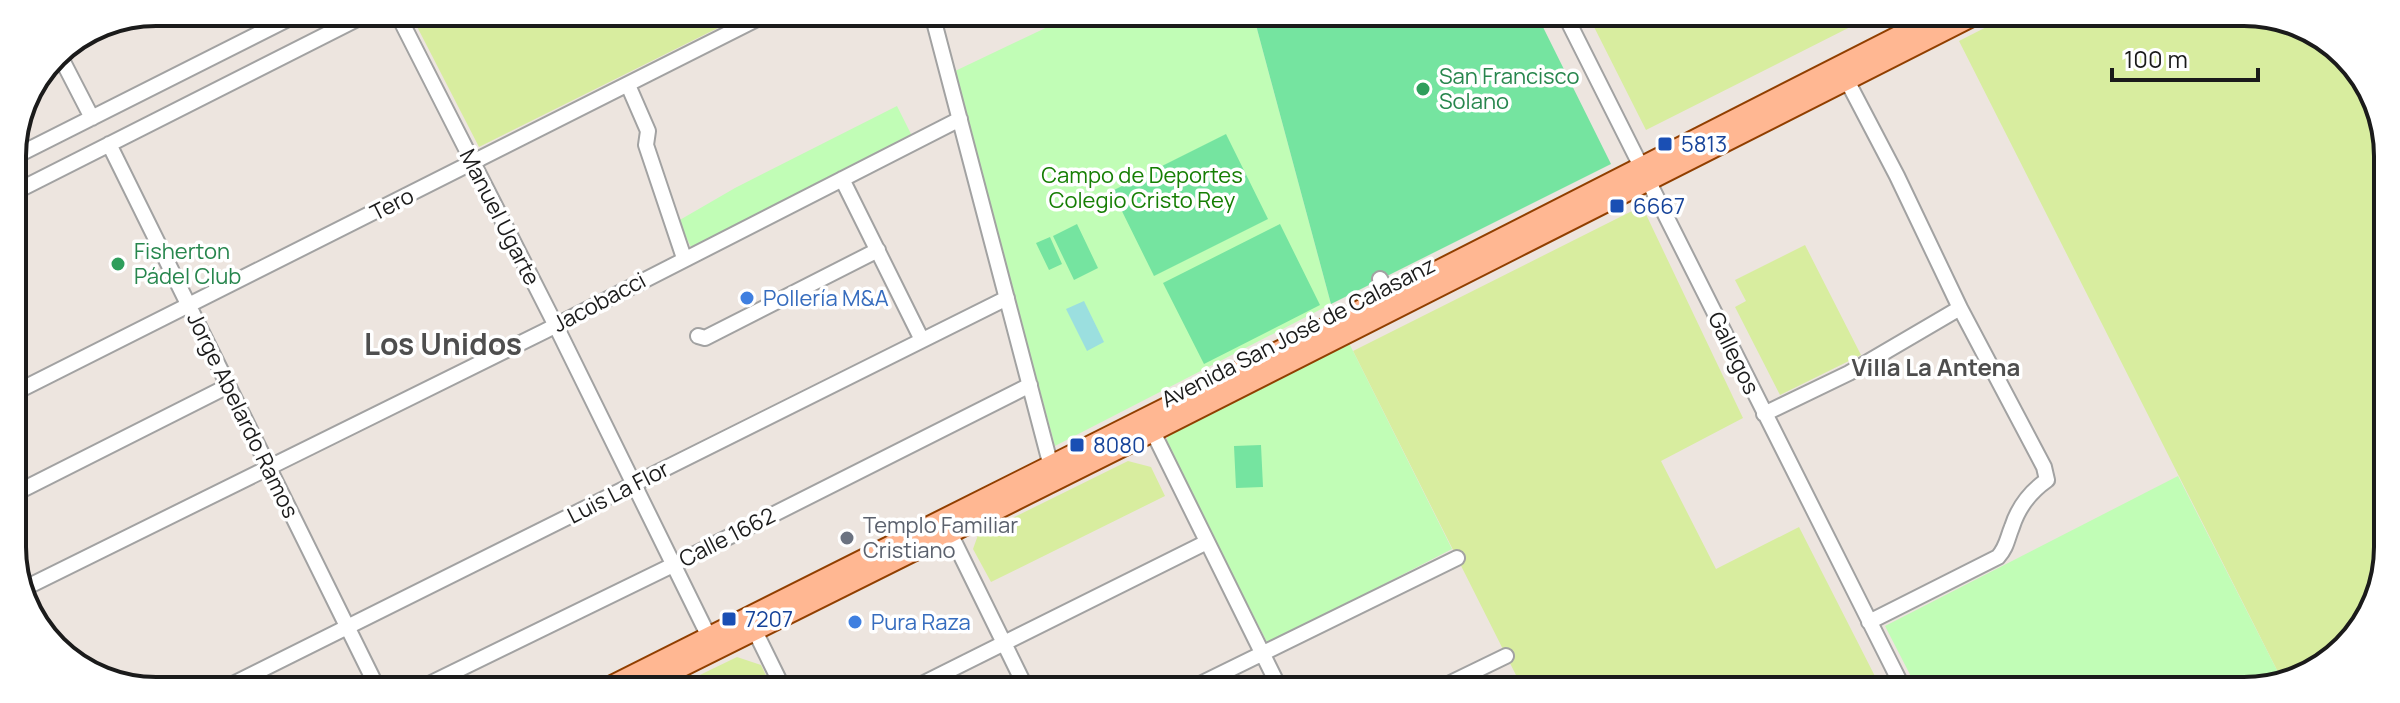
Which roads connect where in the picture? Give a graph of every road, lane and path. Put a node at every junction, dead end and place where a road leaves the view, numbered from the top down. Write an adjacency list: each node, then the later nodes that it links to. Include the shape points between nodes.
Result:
1 (274, 26): 12 (street)
2 (343, 26): 14 (street)
3 (404, 26): 16 (street, Manuel Ugarte)
4 (744, 26): 11 (street, Tero)
5 (935, 26): 13 (street)
6 (1570, 26): 17 (street, Gallegos)
7 (1921, 26): 10 (main road, Avenida San José de Calasanz)
8 (1951, 26): 10 (main road, Avenida San José de Calasanz)
9 (64, 64): 12 (street)
10 (1843, 73): 17 (main road, Avenida San José de Calasanz); 24 (street)
11 (628, 85): 16 (street, Tero); 21 (street, via 648,131 646,145)
12 (92, 118): 15 (street)
13 (960, 119): 18 (street, Jacobacci); 22 (street)
14 (109, 144): 19 (street); 23 (street, Jorge Abelardo Ramos)
15 (26, 151)
16 (473, 164): 23 (street, Tero); 25 (street, Manuel Ugarte)
17 (1644, 173): 31 (street, Gallegos); 32 (main road, Avenida San José de Calasanz); 32 (main road, Avenida San José de Calasanz, via 1385,287)
18 (842, 179): 20 (street); 21 (street, Jacobacci)
19 (26, 186)
20 (878, 250): 26 (street, via 705,338); 27 (street)
21 (684, 258): 25 (street, Jacobacci)
22 (1007, 298): 27 (street, Luis La Flor); 28 (street)
23 (189, 306): 29 (street, Jorge Abelardo Ramos); 30 (street, Tero)
24 (1960, 308): 31 (street, via 1849,373); 42 (street, via 2047,480 2015,517 1998,557)
25 (555, 324): 33 (street, Jacobacci); 35 (street, Manuel Ugarte)
26 (698, 336)
27 (922, 340): 35 (street, Luis La Flor)
28 (1030, 385): 34 (street); 40 (street, Calle 1662)
29 (228, 386): 33 (street, Jorge Abelardo Ramos); 36 (street)
30 (26, 387)
31 (1764, 414): 42 (street, Gallegos)
32 (1149, 425): 34 (main road, Avenida San José de Calasanz); 38 (street)
33 (268, 468): 41 (street, Jacobacci); 44 (street, Jorge Abelardo Ramos)
34 (1053, 473): 37 (main road, Avenida San José de Calasanz)
35 (633, 485): 40 (street, Manuel Ugarte); 44 (street, Luis La Flor)
36 (26, 488)
37 (947, 526): 43 (main road, Avenida San José de Calasanz); 45 (street)
38 (1207, 542): 45 (street); 47 (street)
39 (1457, 558): 47 (street)
40 (673, 565): 46 (street, Manuel Ugarte); 51 (street, Calle 1662)
41 (32, 584)
42 (1869, 622): 60 (street, Gallegos)
43 (751, 624): 46 (main road, Avenida San José de Calasanz); 54 (street)
44 (347, 627): 49 (street, Luis La Flor); 50 (street, Jorge Abelardo Ramos)
45 (1004, 643): 55 (street); 56 (street)
46 (712, 644): 52 (main road, Avenida San José de Calasanz); 53 (main road, Avenida San José de Calasanz)
47 (1263, 654): 57 (street); 58 (street)
48 (1506, 656): 59 (street)
49 (247, 677)
50 (372, 677)
51 (443, 677)
52 (632, 677)
53 (658, 677)
54 (778, 677)
55 (936, 677)
56 (1021, 677)
57 (1215, 677)
58 (1274, 677)
59 (1463, 677)
60 (1897, 677)

